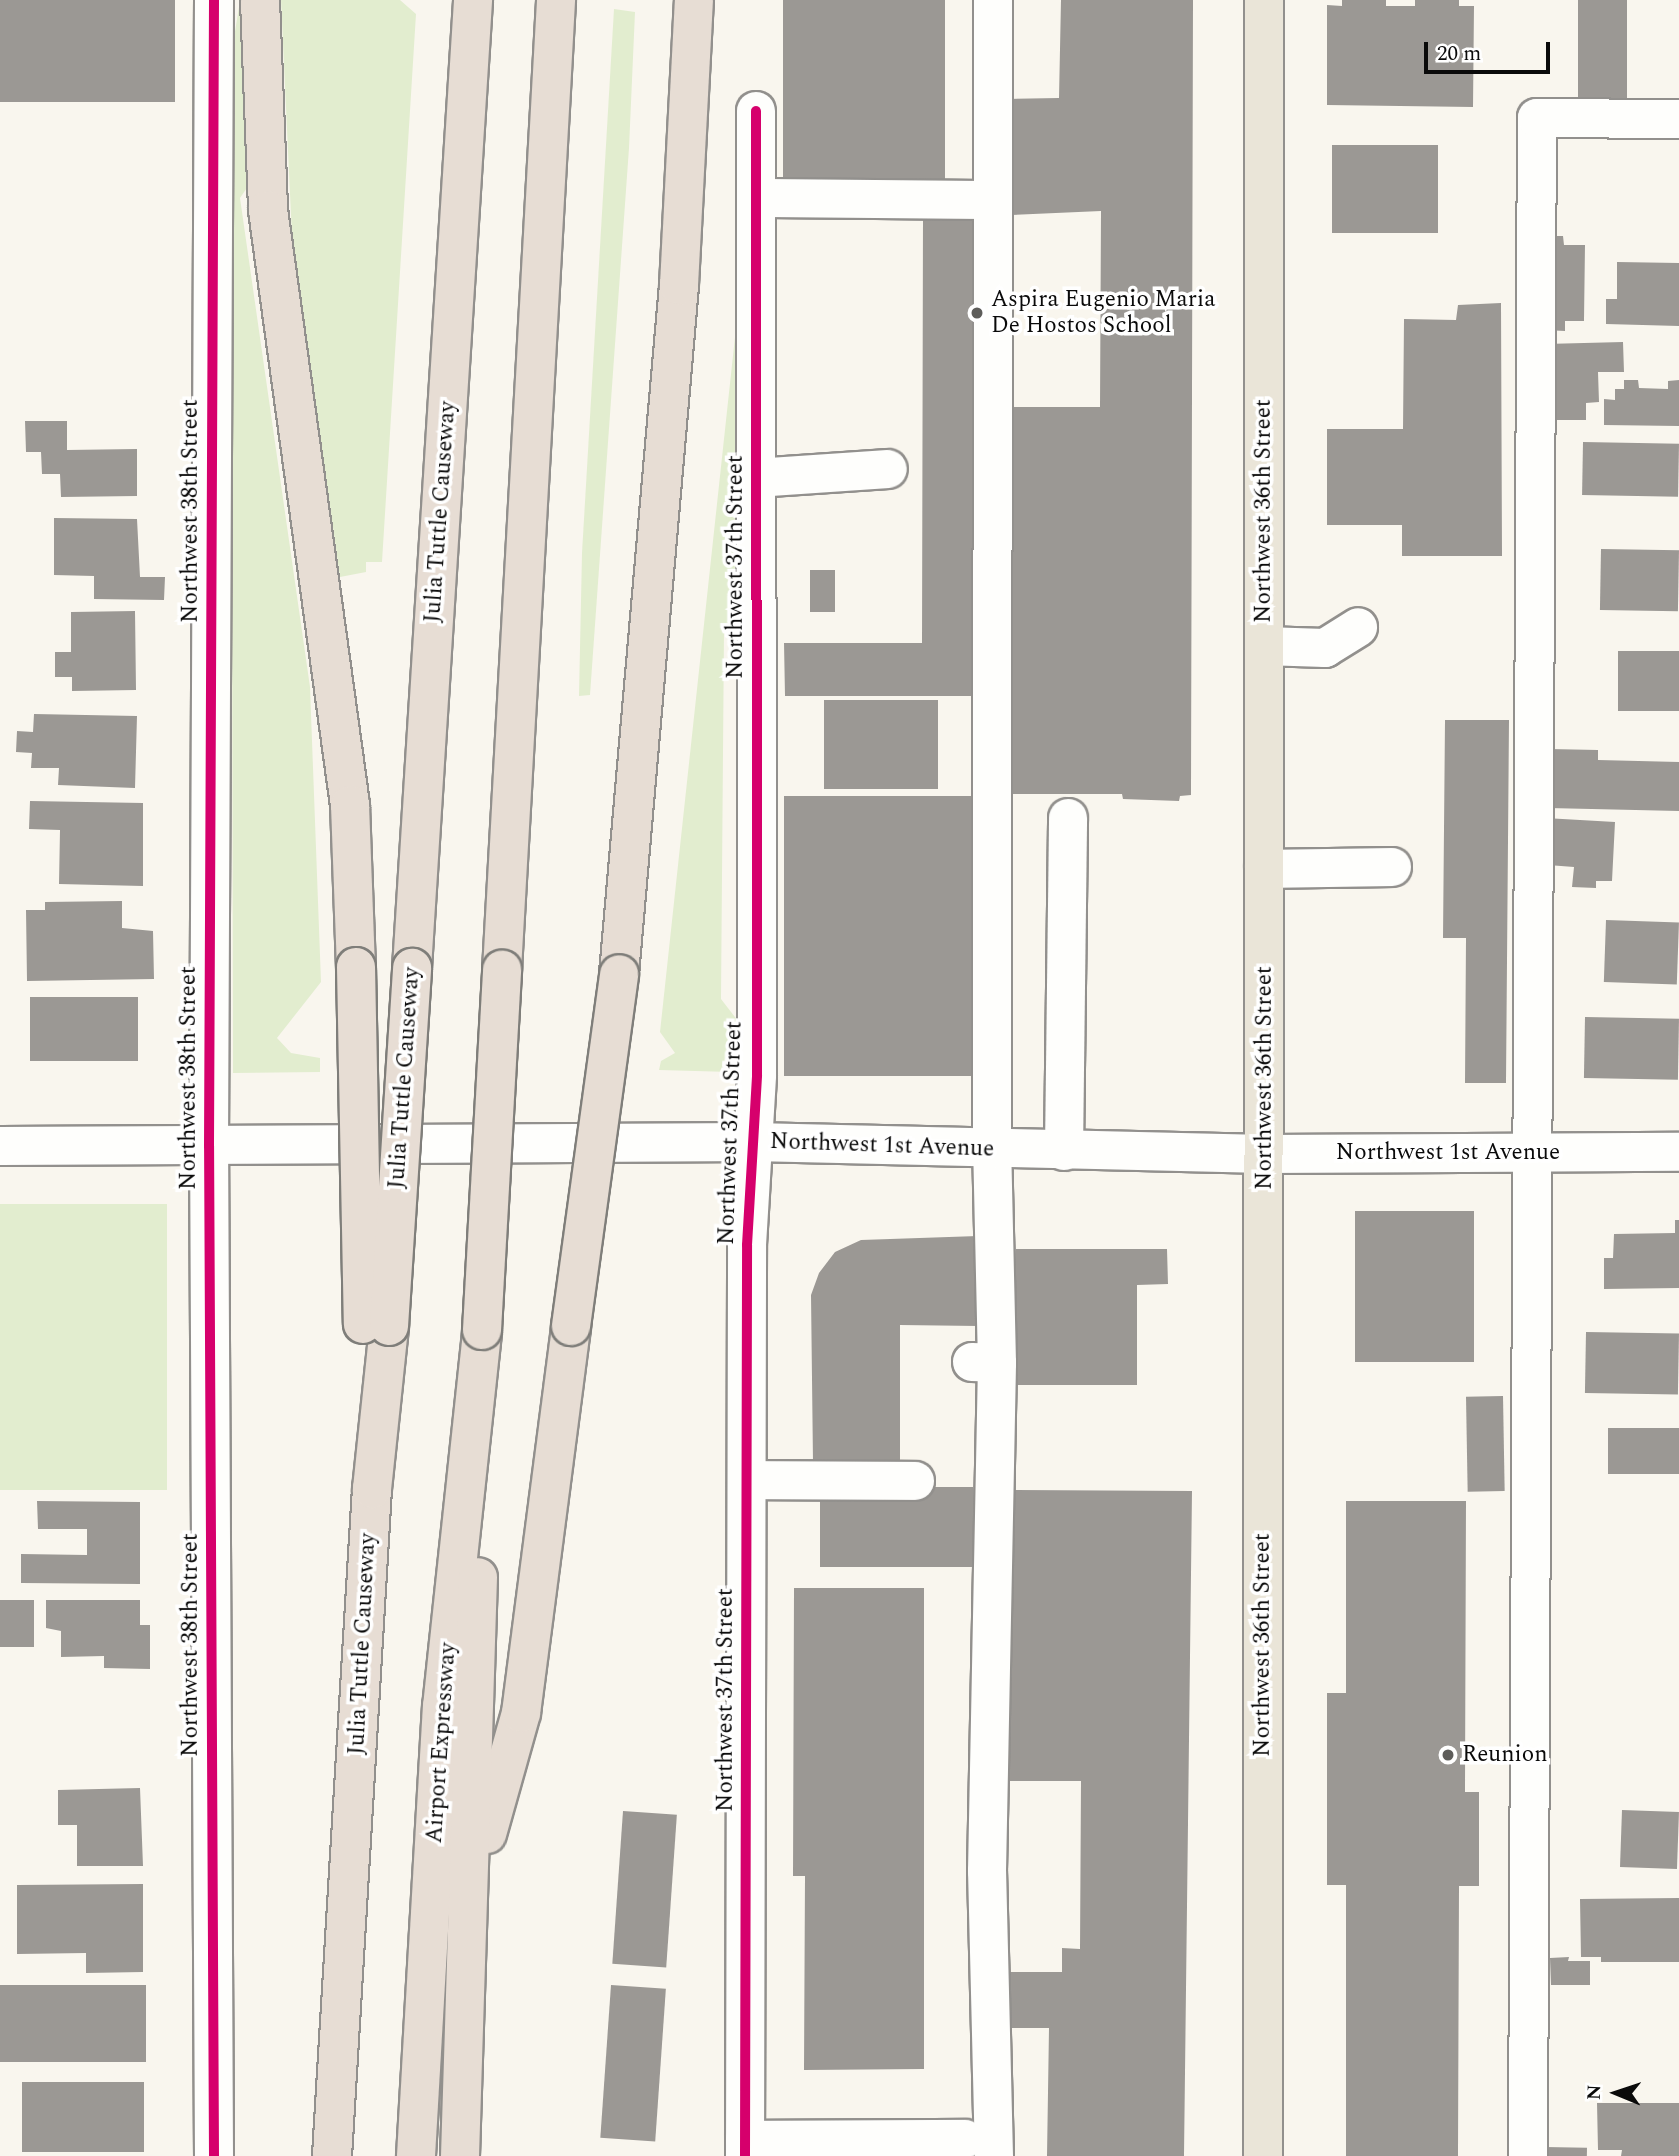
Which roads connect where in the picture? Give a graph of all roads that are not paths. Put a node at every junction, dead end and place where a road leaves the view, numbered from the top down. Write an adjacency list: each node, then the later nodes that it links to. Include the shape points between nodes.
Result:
1 (214, 0): 21 (street, Northwest 38th Street)
2 (260, 0): 27 (highway, bridge, via 268,210 350,805)
3 (694, 0): 31 (highway, bridge, via 679,285 619,974 521,1713)
4 (993, 0): 11 (street)
5 (1264, 0): 15 (main road, Northwest 36th Street)
6 (555, 13): 28 (highway, bridge)
7 (472, 16): 27 (highway, Julia Tuttle Causeway, bridge, via 412,968)
8 (756, 111): 10 (street, Northwest 37th Street)
9 (1679, 119): 26 (street, via 1536,118)
10 (758, 198): 11 (street); 13 (street, Northwest 37th Street)
11 (992, 200): 22 (street)
12 (888, 469): 13 (street)
13 (756, 478): 19 (street, Northwest 37th Street, via 757,1075)
14 (1358, 627): 15 (street, via 1325,648)
15 (1264, 646): 18 (main road, Northwest 36th Street)
16 (1068, 818): 23 (street)
17 (1392, 867): 18 (street)
18 (1264, 869): 25 (main road, Northwest 36th Street)
19 (753, 1142): 21 (street, Northwest 1st Avenue); 22 (street, Northwest 1st Avenue); 29 (street, Northwest 37th Street, via 747,1245)
20 (0, 1146): 21 (street, Northwest 1st Avenue)
21 (209, 1146): 34 (street, Northwest 38th Street)
22 (992, 1149): 23 (street, Northwest 1st Avenue); 32 (street, via 985,1363 988,1871)
23 (1064, 1151): 25 (street, Northwest 1st Avenue)
24 (1679, 1152): 26 (street, Northwest 1st Avenue)
25 (1266, 1154): 26 (street, Northwest 1st Avenue); 38 (main road, Northwest 36th Street)
26 (1531, 1154): 39 (street)
27 (376, 1325): 35 (highway, Julia Tuttle Causeway, via 372,1489)
28 (482, 1330): 31 (highway); 36 (highway, Airport Expressway, via 442,1707)
29 (747, 1480): 30 (street); 33 (street, Northwest 37th Street)
30 (915, 1481)
31 (469, 1897): 37 (highway)
32 (980, 2147): 33 (street)
33 (745, 2148)
34 (214, 2156)
35 (332, 2156)
36 (416, 2156)
37 (460, 2156)
38 (1263, 2156)
39 (1528, 2156)

